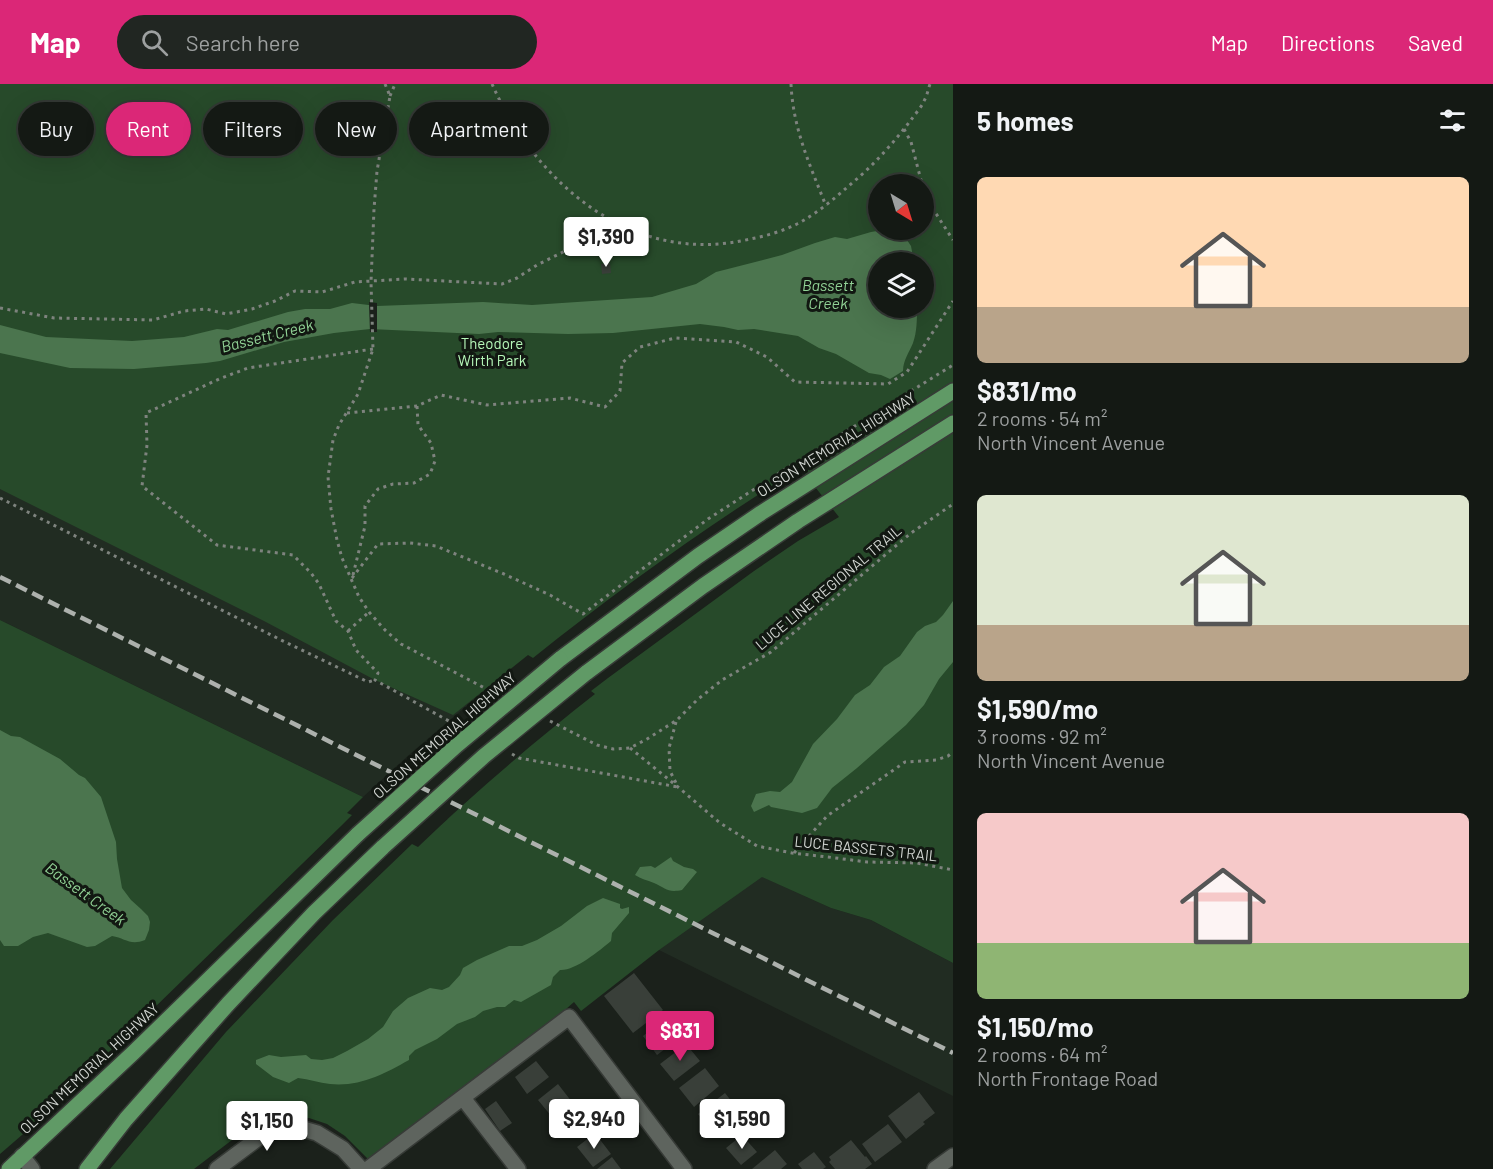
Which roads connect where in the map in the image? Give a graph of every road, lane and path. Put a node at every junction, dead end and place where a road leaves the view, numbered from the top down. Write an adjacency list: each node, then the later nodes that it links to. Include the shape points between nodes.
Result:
1 (385, 84): 6 (path)
2 (395, 84): 6 (path)
3 (492, 84): 11 (path, via 509,118 546,169 595,211)
4 (791, 84): 9 (path, via 796,127)
5 (930, 84): 7 (path, via 924,102)
6 (390, 96): 13 (path, via 377,171)
7 (904, 129): 8 (path); 9 (path, via 866,171)
8 (919, 174)
9 (826, 206): 11 (path, via 797,224 766,236 704,246 652,238)
10 (934, 211): 12 (path)
11 (619, 224): 13 (path, via 502,284 405,279)
12 (953, 240)
13 (371, 282): 15 (path, via 355,282 322,292 295,291 252,309 225,314 206,309 153,320 54,318); 16 (path)
14 (953, 301): 19 (path, via 907,372 888,384 795,382 767,357 736,342 675,338 640,347 622,363 620,391 605,406 570,398 487,405 441,395)
15 (0, 308)
16 (373, 348): 20 (path, via 358,394); 26 (path, via 248,368 146,413 142,486 217,545 293,555 319,584 336,621)
17 (953, 365): 24 (path, via 708,519 583,614 504,574 436,546 378,544)
18 (953, 391): 38 (main road, OLSON MEMORIAL HIGHWAY, bridge, via 761,513 560,659 358,834)
19 (417, 406): 20 (path); 24 (path, via 418,425 431,443 435,461 430,474 414,483 378,489 365,506 365,526)
20 (347, 413): 24 (path, via 333,440 328,490 336,540)
21 (953, 423): 42 (main road, bridge, via 703,586 586,673 484,756 314,913 126,1119)
22 (0, 498): 27 (path, via 285,642 368,682)
23 (953, 504): 29 (path, LUCE LINE REGIONAL TRAIL, via 910,533 771,652 722,680)
24 (352, 578): 25 (path)
25 (369, 612): 26 (path); 28 (path, via 401,644)
26 (348, 631): 27 (path, via 356,650 378,674)
27 (375, 680): 30 (path)
28 (474, 683)
29 (677, 720): 31 (path, LUCE LINE REGIONAL TRAIL); 34 (path, via 669,748 670,771)
30 (459, 727)
31 (630, 748): 34 (path, LUCE BASSETS TRAIL)
32 (953, 752): 35 (path, via 936,760 905,762 827,816)
33 (509, 753): 34 (path)
34 (678, 786): 35 (path, LUCE BASSETS TRAIL, via 720,823 757,846)
35 (794, 853): 36 (path, LUCE BASSETS TRAIL, via 867,862 917,863)
36 (953, 870)
37 (463, 1098): 45 (street); 46 (street); 47 (street, via 569,1017)
38 (22, 1156): 40 (main road, OLSON MEMORIAL HIGHWAY); 41 (street)
39 (953, 1156): 48 (street)
40 (9, 1169)
41 (32, 1169)
42 (87, 1169)
43 (217, 1169): 44 (street, via 269,1130 286,1124 317,1133 343,1149)
44 (361, 1169)
45 (368, 1169)
46 (518, 1169)
47 (684, 1169)
48 (935, 1169)

